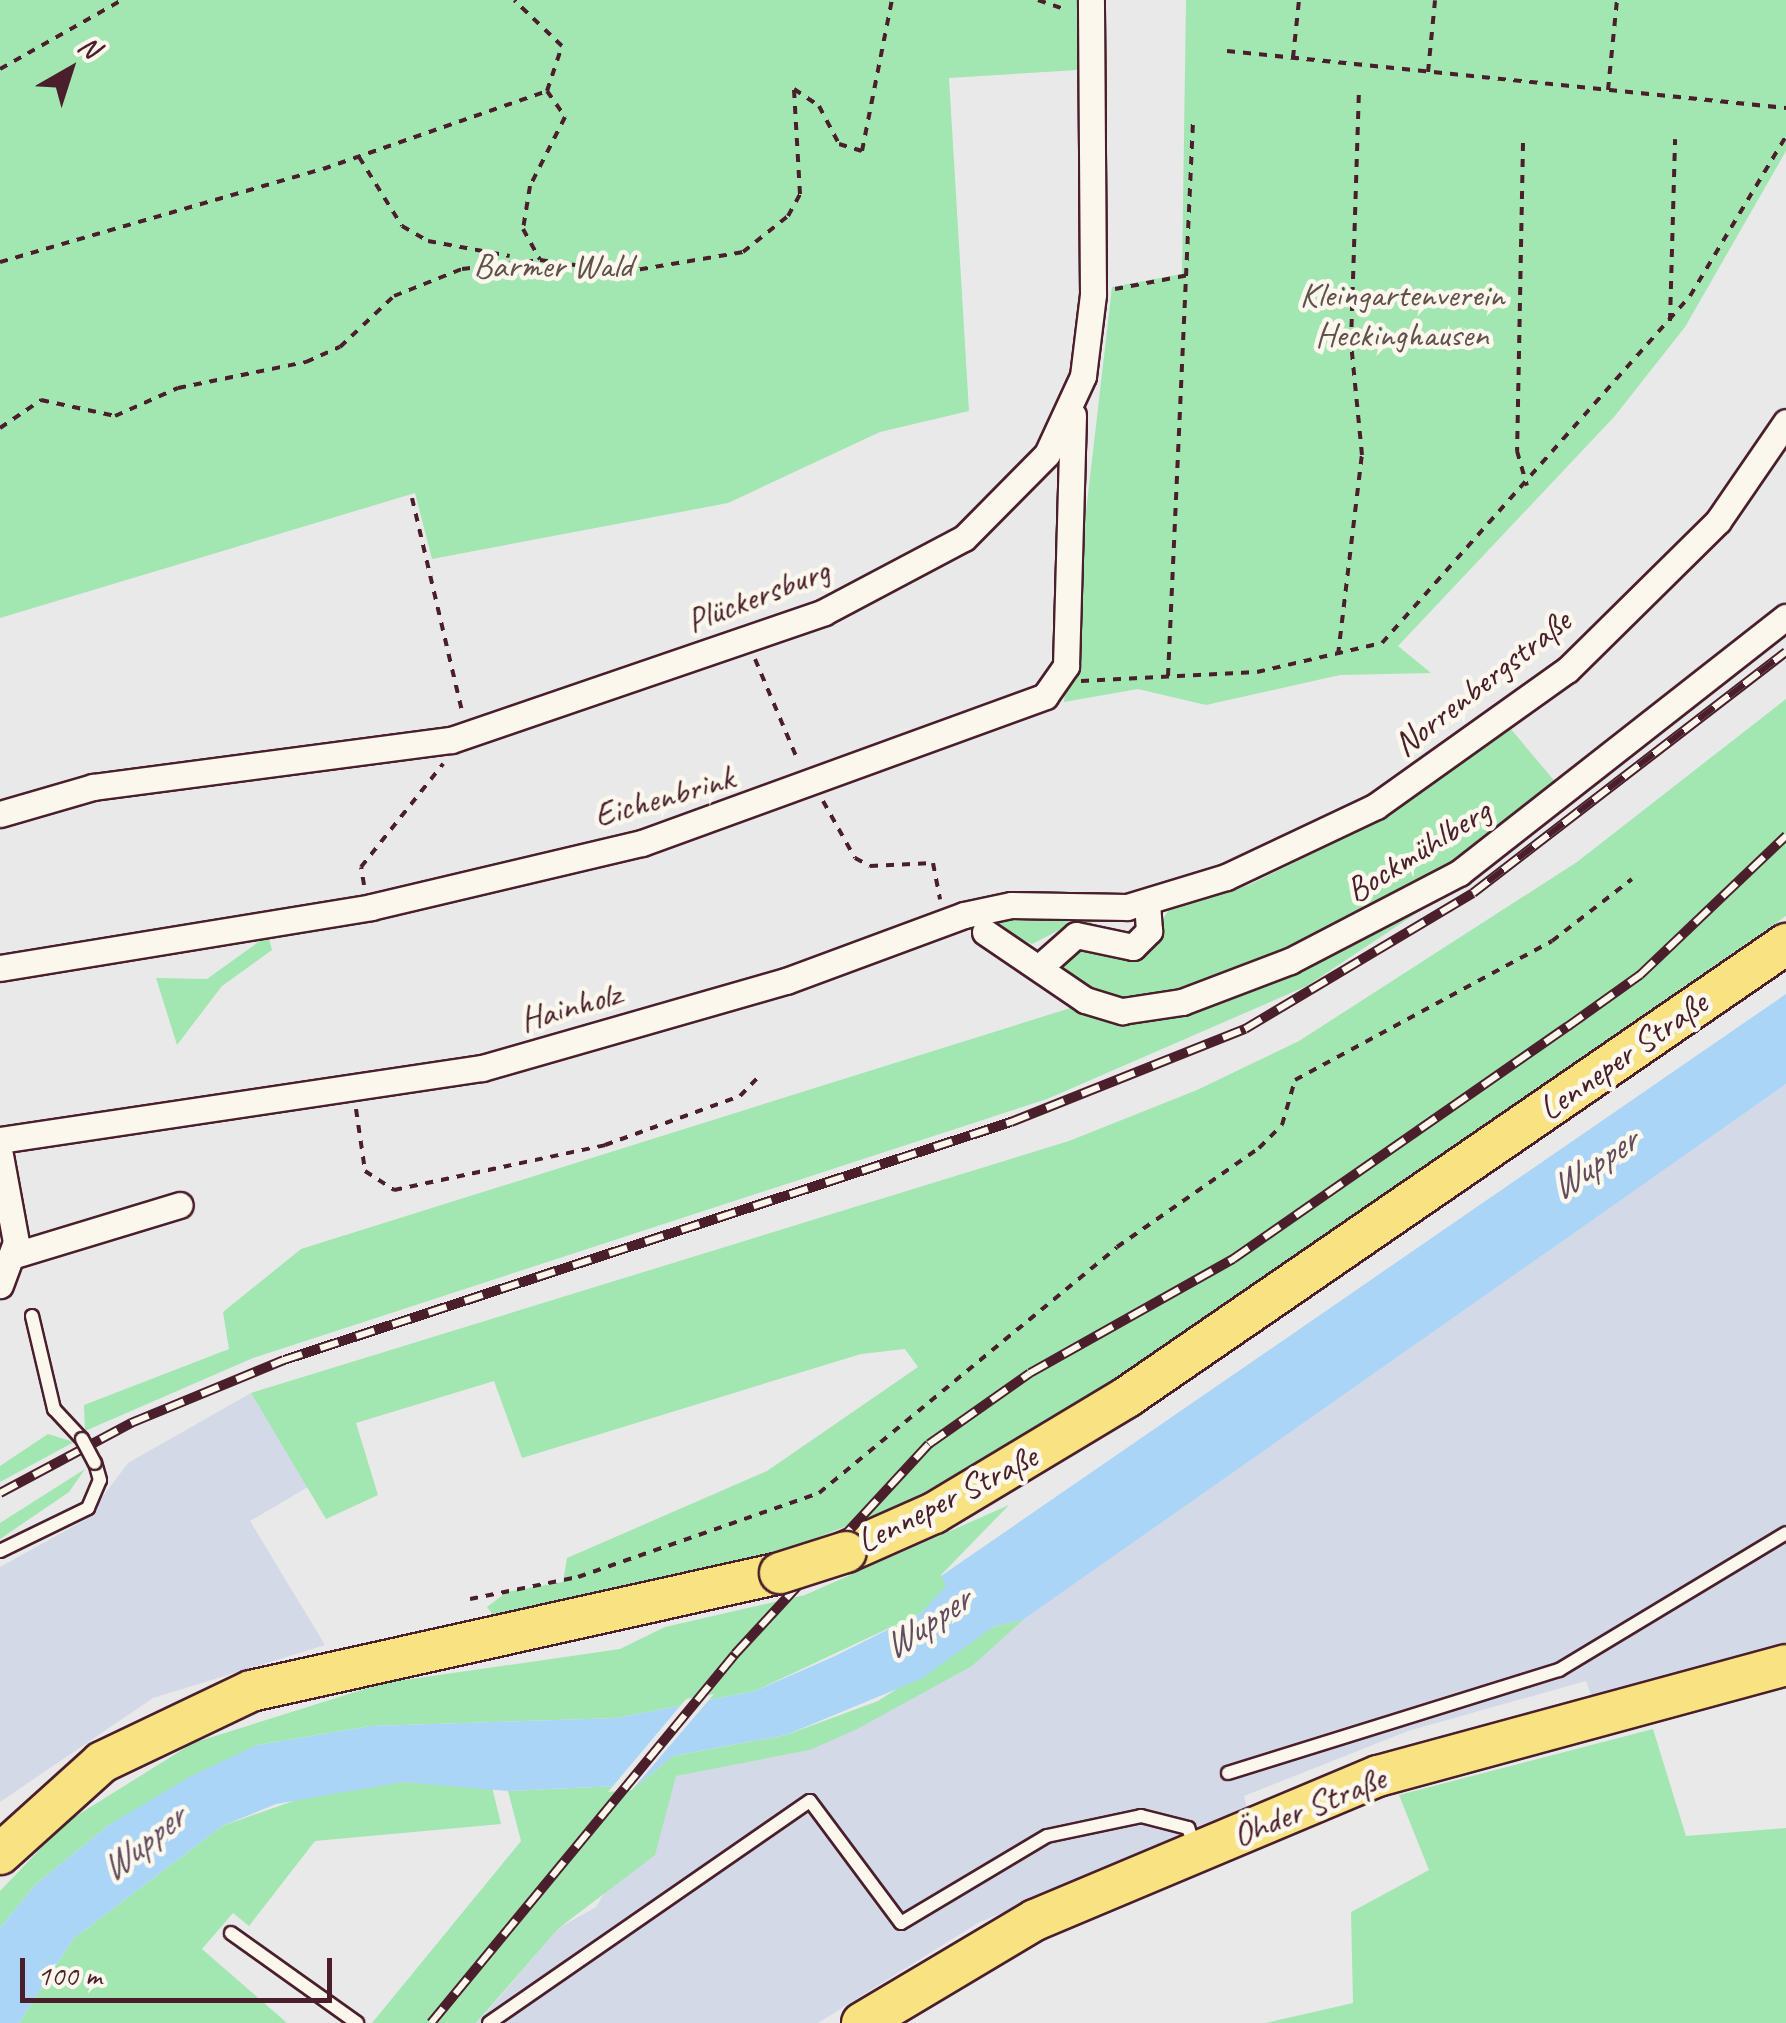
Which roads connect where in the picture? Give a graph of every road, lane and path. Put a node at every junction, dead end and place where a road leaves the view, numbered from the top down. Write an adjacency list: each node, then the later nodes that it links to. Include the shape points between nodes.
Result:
1 (122, 0): 11 (path)
2 (514, 0): 15 (path, via 562,46)
3 (892, 0): 23 (path, via 862,151 839,144 819,106 794,89 800,194 788,216 743,252 624,272)
4 (1038, 0): 8 (path)
5 (1298, 0): 10 (path)
6 (1435, 0): 12 (path)
7 (1617, 0): 14 (path)
8 (1090, 9): 26 (street, Plückersburg)
9 (1227, 51): 10 (path)
10 (1293, 58): 12 (path)
11 (0, 69)
12 (1428, 72): 14 (path)
13 (1360, 88): 34 (path, via 1350,343 1362,455)
14 (1608, 90): 16 (path)
15 (547, 91): 21 (path); 23 (path, via 565,117 530,186 523,229)
16 (1786, 108)
17 (1193, 121): 25 (path)
18 (1786, 136): 27 (path)
19 (1675, 138): 27 (path)
20 (1523, 143): 31 (path, via 1517,451)
21 (359, 157): 22 (path, via 402,226 428,241); 24 (path)
22 (519, 258): 23 (path); 30 (path, via 394,296 340,347 306,362 178,388 115,416 42,400)
23 (540, 260)
24 (0, 262)
25 (1189, 276): 26 (path); 36 (path)
26 (1093, 294): 28 (street, Plückersburg)
27 (1670, 321): 31 (path)
28 (1073, 410): 37 (street); 38 (street, Plückersburg, via 1010,499 914,569 748,642)
29 (1786, 422): 44 (street, Norrenbergstraße, via 1718,521 1567,670 1376,806)
30 (0, 428)
31 (1528, 486): 34 (path, via 1382,644)
32 (412, 498): 38 (path)
33 (1786, 617): 48 (street, Bockmühlberg, via 1459,873 1374,924 1144,1010 1085,1000)
34 (1338, 655): 36 (path, via 1258,672)
35 (758, 665): 39 (path)
36 (1168, 676): 37 (path)
37 (1061, 683): 49 (street, Eichenbrink, via 810,790 642,843 370,906)
38 (459, 738): 40 (street, Plückersburg, via 93,787); 43 (path, via 361,867)
39 (802, 770)
40 (0, 814)
41 (828, 817): 45 (path, via 870,866 932,862)
42 (1632, 880): 60 (path, via 1552,942 1295,1080 1282,1125 1259,1148 1117,1247 819,1493 578,1577)
43 (363, 881)
44 (1146, 904): 45 (street, Hainholz, via 1011,905); 48 (street, via 1149,931 1133,947 1076,935)
45 (937, 924): 51 (street, Hainholz, via 634,1025 482,1068)
46 (985, 932): 48 (street, Bockmühlberg)
47 (1786, 944): 63 (main road, Lenneper Straße, bridge, via 1127,1398 934,1513 780,1573 251,1691 102,1762)
48 (1042, 965)
49 (0, 968)
50 (760, 1075): 51 (path, via 740,1096 606,1145 394,1190 365,1171)
51 (353, 1091): 52 (street, Hainholz)
52 (0, 1140)
53 (0, 1155): 55 (street)
54 (180, 1205): 55 (street)
55 (15, 1254): 56 (street)
56 (0, 1285)
57 (32, 1316): 59 (lane, bridge, via 54,1409 82,1439 100,1480 88,1508)
58 (1786, 1533): 62 (lane, via 1559,1670)
59 (0, 1550)
60 (470, 1600)
61 (1785, 1668): 64 (main road, Öhder Straße, via 1378,1776)
62 (1228, 1772)
63 (4, 1839)
64 (1198, 1852): 67 (lane, via 1188,1828 1141,1816 1097,1823 994,1859 901,1923 810,1801); 68 (main road, Öhder Straße, via 1035,1920)
65 (231, 1933): 66 (lane)
66 (357, 2023)
67 (490, 2023)
68 (862, 2023)

